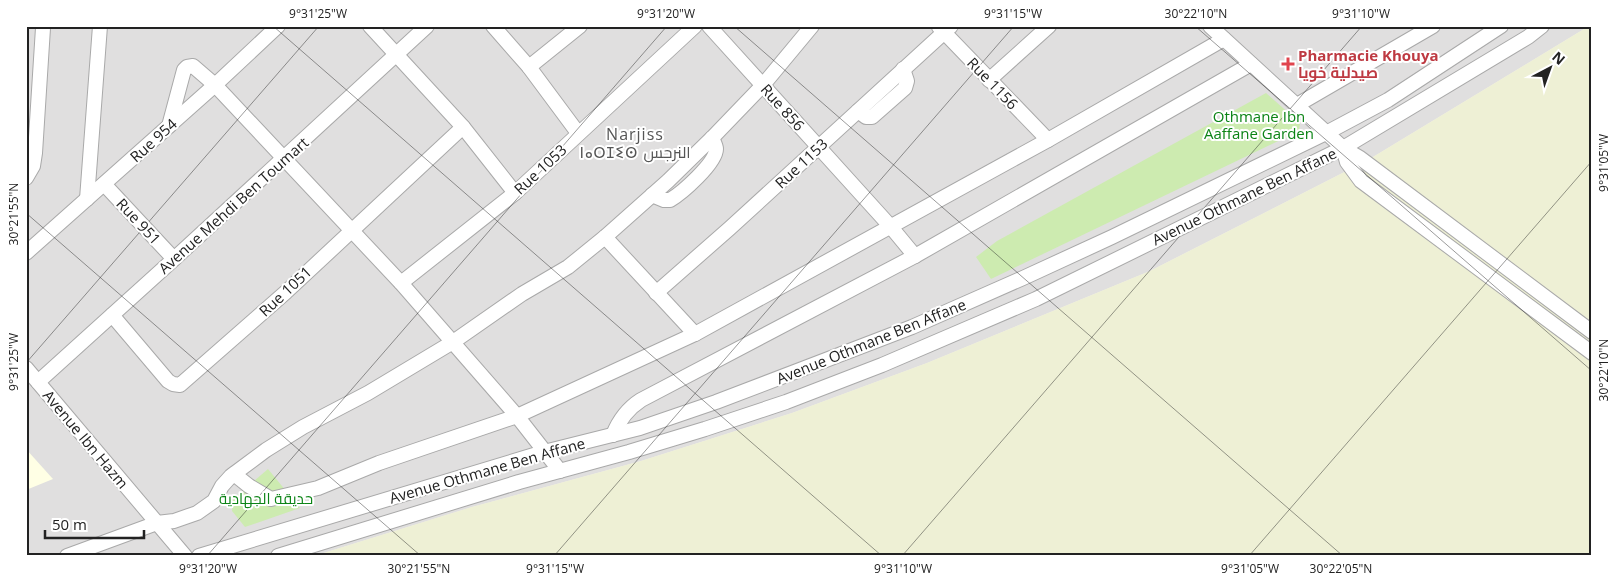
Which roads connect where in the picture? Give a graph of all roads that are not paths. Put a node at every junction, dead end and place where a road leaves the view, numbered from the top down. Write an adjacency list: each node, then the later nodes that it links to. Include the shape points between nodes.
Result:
1 (100, 26): 37 (street)
2 (278, 26): 22 (street, Rue 954)
3 (370, 26): 18 (street)
4 (427, 26): 18 (street, Avenue Mehdi Ben Toumart)
5 (494, 26): 20 (street)
6 (580, 26): 20 (street)
7 (695, 26): 28 (street, Rue 1053)
8 (709, 26): 23 (street, Rue 856)
9 (812, 26): 23 (street)
10 (1049, 26): 21 (street)
11 (1210, 26): 17 (street)
12 (1433, 26): 24 (street)
13 (1501, 26): 27 (street, Avenue Othmane Ben Affane, via 1395,96)
14 (1542, 26): 31 (street, Avenue Othmane Ben Affane)
15 (42, 28): 32 (street)
16 (945, 28): 21 (street, Rue 1156); 30 (street, Rue 1153)
17 (1224, 39): 19 (street); 29 (street)
18 (396, 55): 26 (street); 33 (street, Avenue Mehdi Ben Toumart)
19 (1251, 64): 24 (street); 42 (street)
20 (529, 67): 28 (street)
21 (990, 80): 29 (street, Rue 1156)
22 (215, 85): 25 (street, Rue 954); 25 (street, via 197,69 187,66); 33 (street)
23 (763, 85): 30 (street, Rue 856); 40 (street, via 712,138)
24 (1297, 105): 27 (street)
25 (168, 126): 35 (street, Rue 954)
26 (462, 128): 36 (street); 39 (street, Rue 1051)
27 (1328, 132): 31 (street); 54 (street, Avenue Othmane Ben Affane, via 1112,237 912,327 716,402)
28 (578, 133): 36 (street, Rue 1053)
29 (1048, 140): 38 (street)
30 (819, 146): 38 (street, Rue 856); 45 (street, Rue 1153)
31 (1343, 148): 47 (street); 50 (street, via 1347,162 1361,181); 56 (street, Avenue Othmane Ben Affane, via 1036,298 882,365 705,429)
32 (31, 153): 34 (street, via 32,166)
33 (285, 158): 39 (street); 43 (street, Avenue Mehdi Ben Toumart)
34 (26, 178)
35 (104, 184): 37 (street, Rue 954); 43 (street, Rue 951)
36 (515, 194): 44 (street, Rue 1053)
37 (87, 199): 41 (street, Rue 954)
38 (891, 226): 42 (street, Rue 856); 48 (street)
39 (351, 230): 44 (street); 46 (street, Rue 1051, via 180,386 168,381)
40 (605, 238): 45 (street); 49 (street, via 568,268 522,294)
41 (26, 253)
42 (915, 256): 54 (street, via 641,400 626,411)
43 (174, 259): 46 (street, Avenue Mehdi Ben Toumart)
44 (401, 283): 49 (street)
45 (656, 293): 48 (street)
46 (112, 316): 52 (street, Avenue Mehdi Ben Toumart)
47 (1592, 332)
48 (695, 334): 53 (street)
49 (453, 342): 53 (street); 57 (street, via 303,427)
50 (1592, 353)
51 (26, 368): 52 (street, Avenue Ibn Hazm)
52 (38, 382): 58 (street, Avenue Ibn Hazm)
53 (517, 416): 55 (street); 57 (street, via 379,463 318,488 271,499)
54 (613, 435): 55 (street, Avenue Othmane Ben Affane)
55 (544, 452): 56 (street); 61 (street, Avenue Othmane Ben Affane)
56 (560, 471): 62 (street, Avenue Othmane Ben Affane)
57 (234, 474): 58 (street, via 214,501 197,513)
58 (157, 523): 59 (street); 60 (street, Avenue Ibn Hazm)
59 (67, 556)
60 (185, 556)
61 (199, 556)
62 (278, 556)

